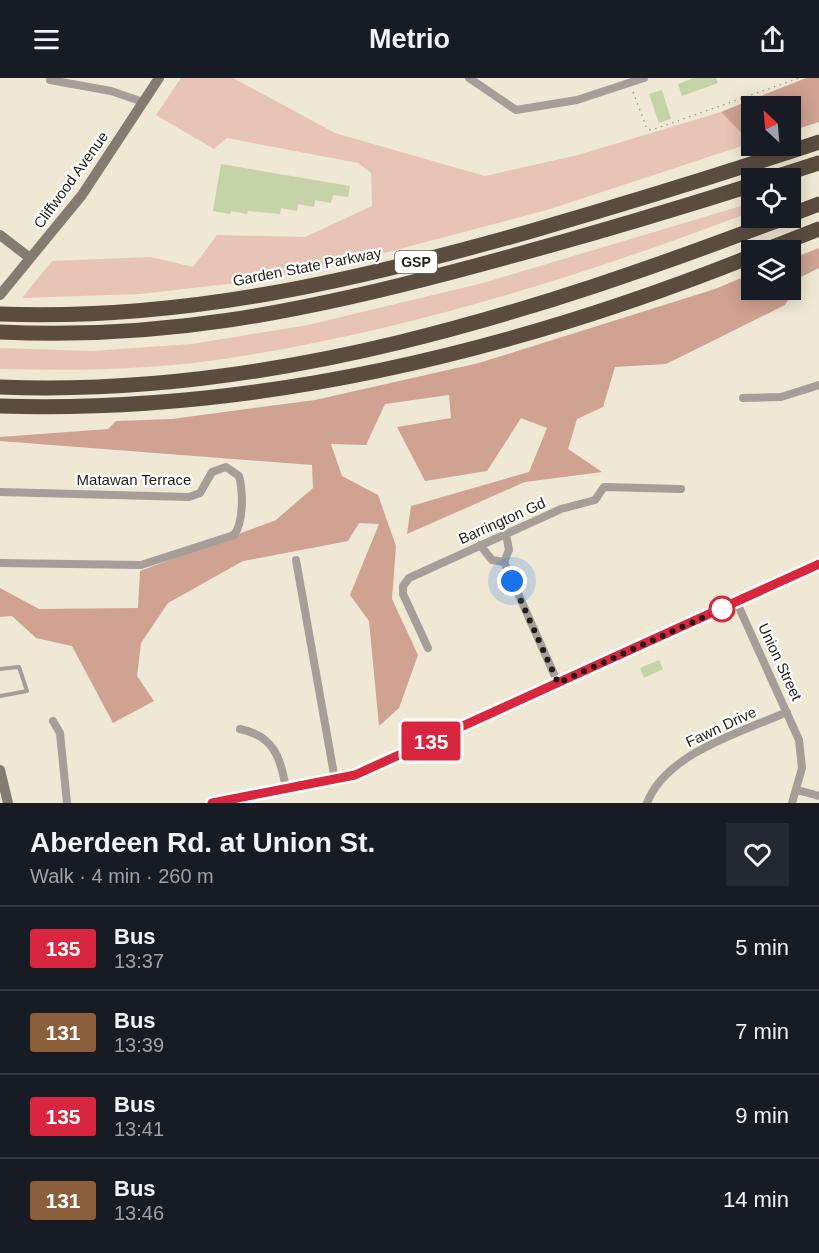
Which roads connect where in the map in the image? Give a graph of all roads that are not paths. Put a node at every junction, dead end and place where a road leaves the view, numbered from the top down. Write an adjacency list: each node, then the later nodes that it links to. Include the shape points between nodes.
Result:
1 (94, 78): 8 (street)
2 (159, 78): 9 (street, Cliffwood Avenue)
3 (469, 78): 7 (street, via 516,110 577,100)
4 (644, 78): 6 (street)
5 (50, 80): 8 (street)
6 (634, 80): 7 (street)
7 (622, 82)
8 (93, 88): 9 (street)
9 (143, 102): 20 (street, Cliffwood Avenue, via 82,195)
10 (819, 142): 23 (highway, Garden State Parkway / GSP, via 558,223 331,283 161,309)
11 (819, 163): 12 (highway)
12 (801, 169)
13 (741, 188): 24 (highway, GSP, via 517,255 284,312 143,332)
14 (819, 204): 15 (highway)
15 (801, 211)
16 (757, 228): 26 (highway, via 537,305 326,358 164,383)
17 (819, 229): 19 (highway)
18 (0, 236): 20 (street)
19 (791, 240)
20 (30, 258): 22 (street, Cliffwood Avenue)
21 (741, 260): 28 (highway, via 541,328 319,382 175,402)
22 (2, 292)
23 (0, 314)
24 (0, 332)
25 (819, 385): 27 (street, via 781,397)
26 (0, 387)
27 (743, 398)
28 (0, 406)
29 (681, 489): 31 (street, Barrington Gd, via 604,487 595,500 561,509)
30 (0, 492): 35 (street, Matawan Terrace, via 189,497 200,493 212,472 226,467 239,476 241,489 240,522 234,535 148,564)
31 (506, 534): 32 (street, Barrington Gd); 34 (street, via 509,550)
32 (480, 546): 34 (street, via 492,560); 38 (street, Barrington Gd, via 404,583 403,594)
33 (296, 560): 46 (street)
34 (504, 562): 40 (street)
35 (0, 563)
36 (819, 564): 37 (street)
37 (737, 603): 40 (street); 42 (street, Union Street)
38 (428, 648)
39 (0, 669): 41 (lane, via 19,666 27,691)
40 (558, 683): 46 (street, via 378,765)
41 (0, 696)
42 (787, 712): 48 (street, Union Street, via 801,748); 53 (street, Fawn Drive, via 690,756 668,771)
43 (53, 721): 51 (street, via 60,733)
44 (240, 729): 47 (street, via 261,735 274,747 282,763)
45 (0, 770): 50 (street)
46 (335, 780): 47 (street)
47 (286, 789): 52 (street)
48 (797, 790): 49 (street); 54 (street, Union Street)
49 (819, 796)
50 (8, 803)
51 (67, 803)
52 (211, 803)
53 (647, 803)
54 (792, 803)

